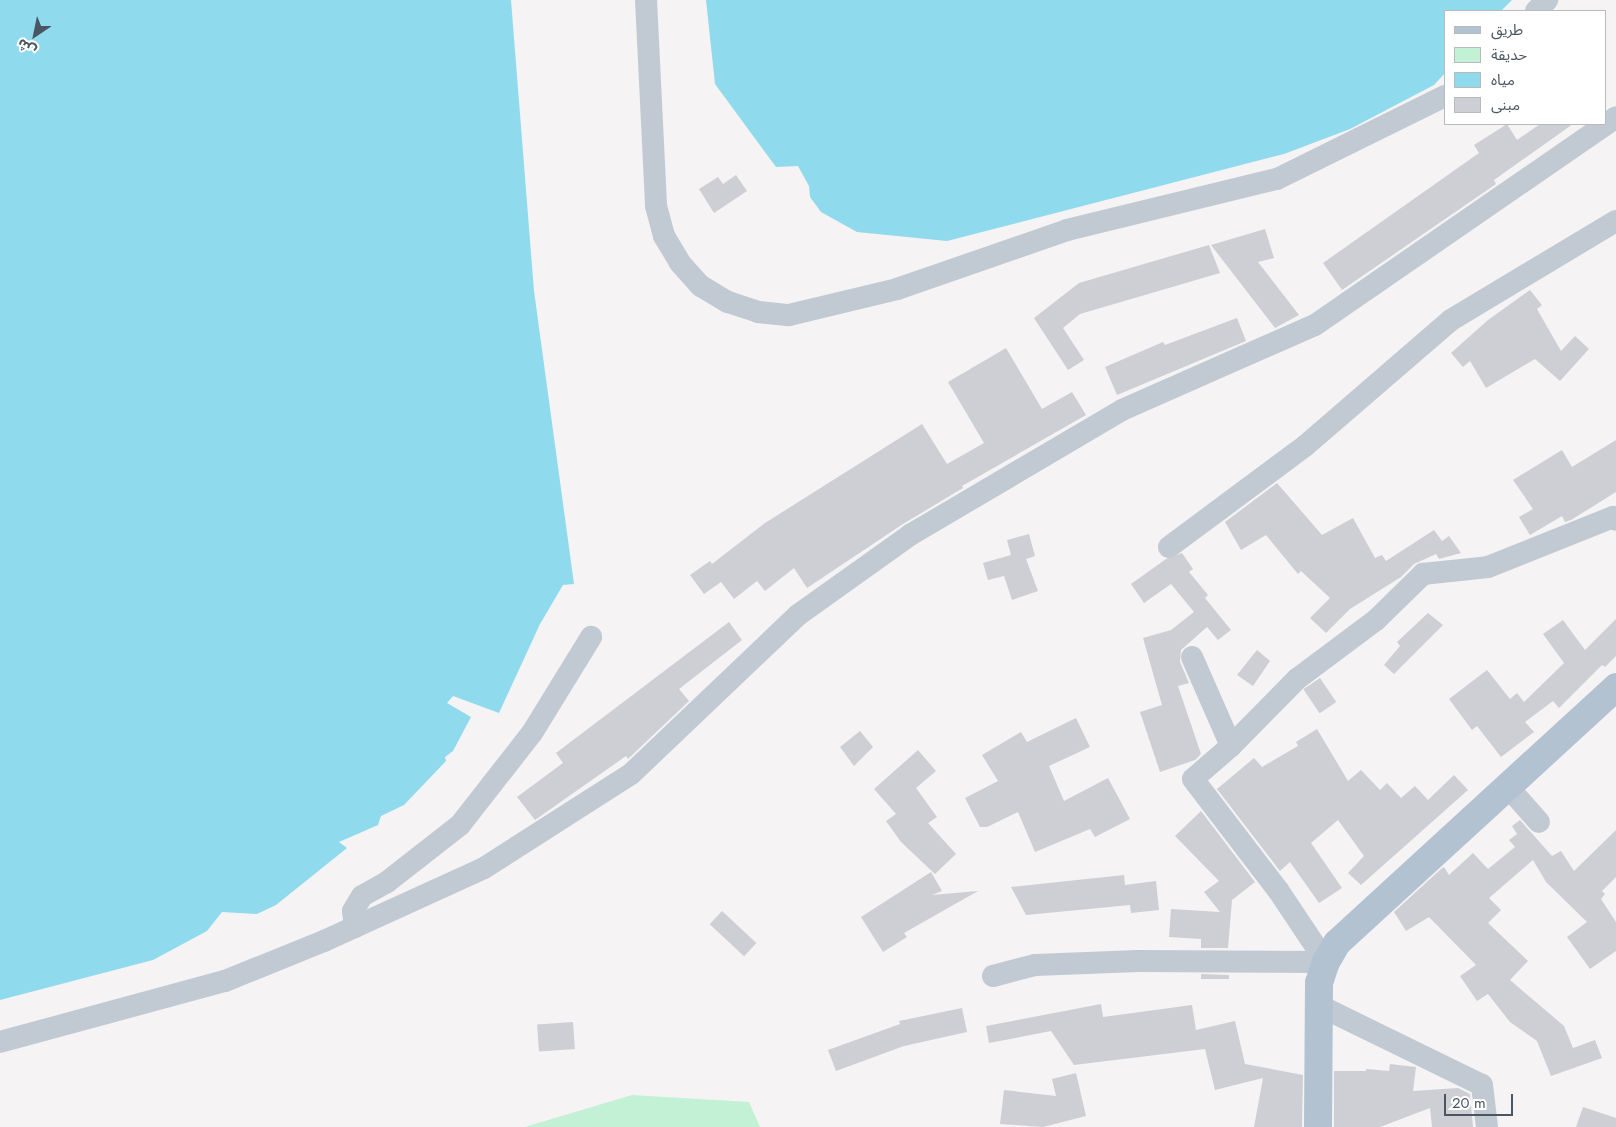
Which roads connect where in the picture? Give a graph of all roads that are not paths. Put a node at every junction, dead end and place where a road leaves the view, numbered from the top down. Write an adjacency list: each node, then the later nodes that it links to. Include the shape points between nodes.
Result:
1 (646, 0): 4 (street, via 656,206 664,236 680,263 701,286 728,302 758,312 789,315 897,289 1067,230 1277,179)
2 (1547, 0): 3 (street)
3 (1537, 10)
4 (1444, 96)
5 (1604, 125): 15 (street, via 1315,325 1122,410 910,535 798,614 632,774 484,868)
6 (1616, 221): 8 (street, via 1451,320 1305,446)
7 (1615, 517): 12 (street, via 1488,567 1422,574 1376,620 1297,679)
8 (1169, 547)
9 (591, 637): 15 (street, via 532,734 460,825 387,882 362,896 353,911)
10 (1192, 657): 12 (street)
11 (1616, 687): 13 (main road)
12 (1231, 746): 16 (street, via 1194,779 1278,890)
13 (1506, 786): 14 (street); 16 (main road, via 1351,927)
14 (1539, 822)
15 (355, 928): 19 (street, via 225,981)
16 (1326, 962): 17 (street, via 1138,961 1035,965); 18 (main road, via 1319,983)
17 (993, 976)
18 (1318, 1005): 20 (main road); 21 (street, via 1482,1085)
19 (0, 1042)
20 (1318, 1127)
21 (1487, 1127)

